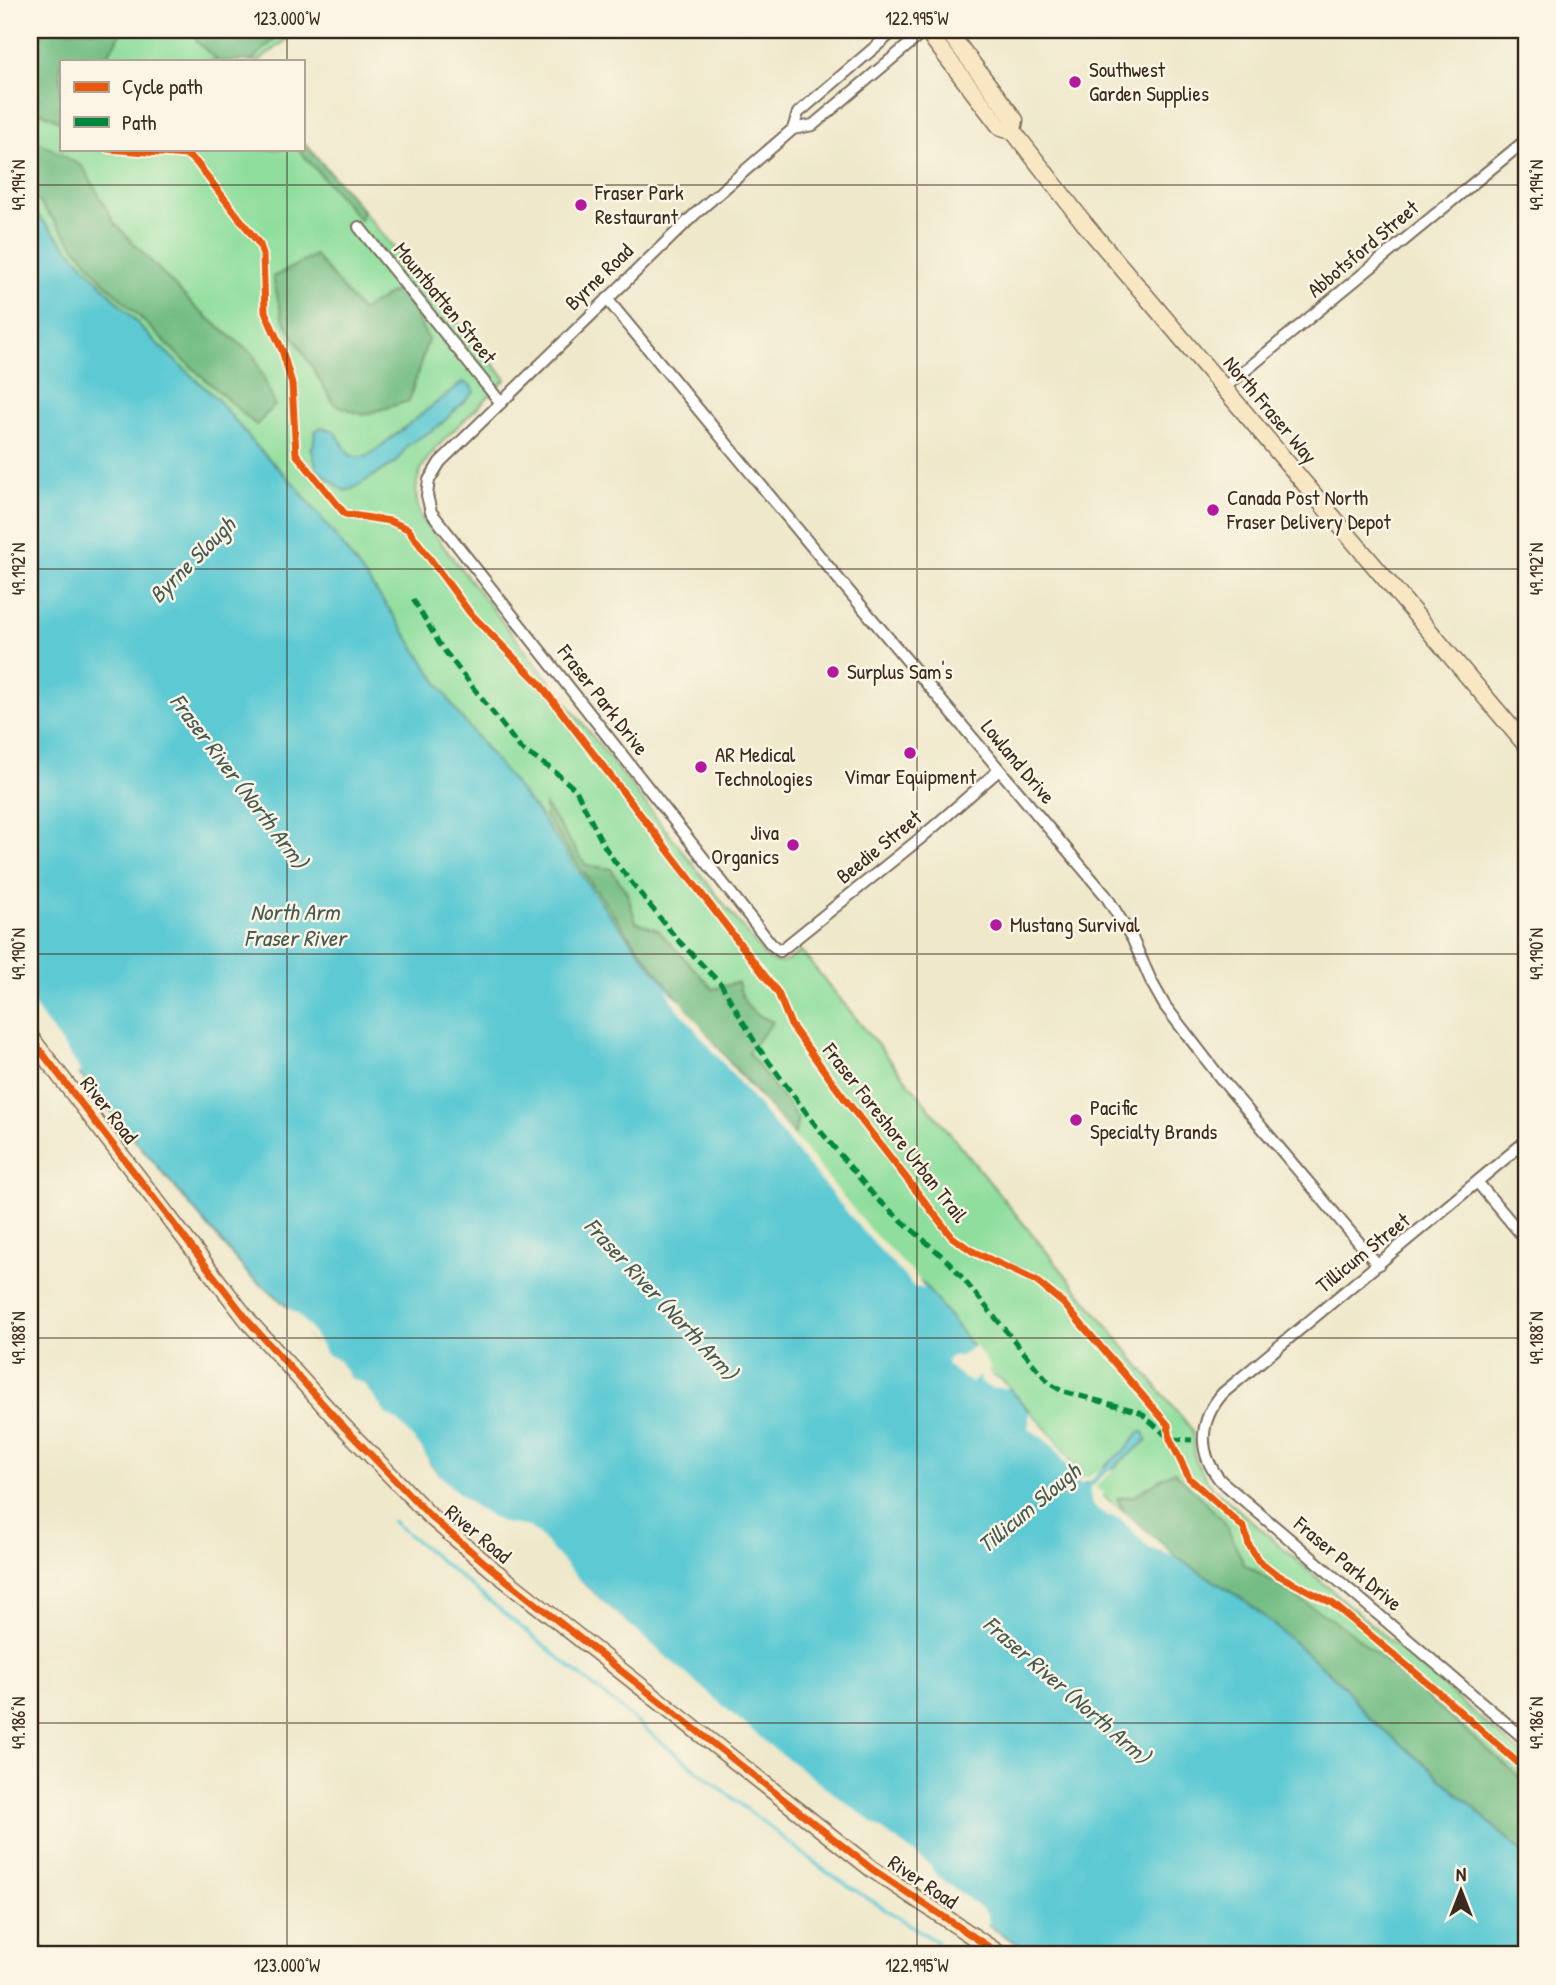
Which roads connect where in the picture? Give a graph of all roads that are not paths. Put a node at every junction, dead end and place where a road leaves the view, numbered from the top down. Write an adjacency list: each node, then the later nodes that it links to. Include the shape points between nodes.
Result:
1 (895, 30): 4 (street, Byrne Road, via 798,113)
2 (926, 30): 4 (street, Byrne Road, via 813,125); 5 (street, North Fraser Way, via 1001,128)
3 (947, 30): 5 (street, North Fraser Way, via 1015,120)
4 (793, 129): 8 (street, Byrne Road)
5 (1013, 131): 9 (street, North Fraser Way, via 1084,223)
6 (1526, 140): 9 (street, Abbotsford Street)
7 (359, 227): 10 (street, Mountbatten Street)
8 (607, 299): 10 (street, Byrne Road); 13 (street, Lowland Drive)
9 (1224, 388): 12 (street, North Fraser Way)
10 (501, 403): 11 (street, Byrne Road)
11 (440, 462): 14 (street, Fraser Park Drive, via 429,480 431,512)
12 (1526, 745)
13 (999, 770): 14 (street, Beedie Street); 19 (street, Lowland Drive, via 1106,896 1165,1006)
14 (780, 951)
15 (30, 1037): 22 (street, River Road, via 250,1323 431,1517 872,1869)
16 (1526, 1141): 17 (street, Tillicum Street)
17 (1478, 1183): 18 (street); 19 (street, Tillicum Street)
18 (1526, 1240)
19 (1378, 1265): 20 (street, Tillicum Street)
20 (1223, 1393): 21 (street, Fraser Park Drive, via 1204,1428 1207,1459 1220,1480)
21 (1526, 1740)
22 (1001, 1955)

